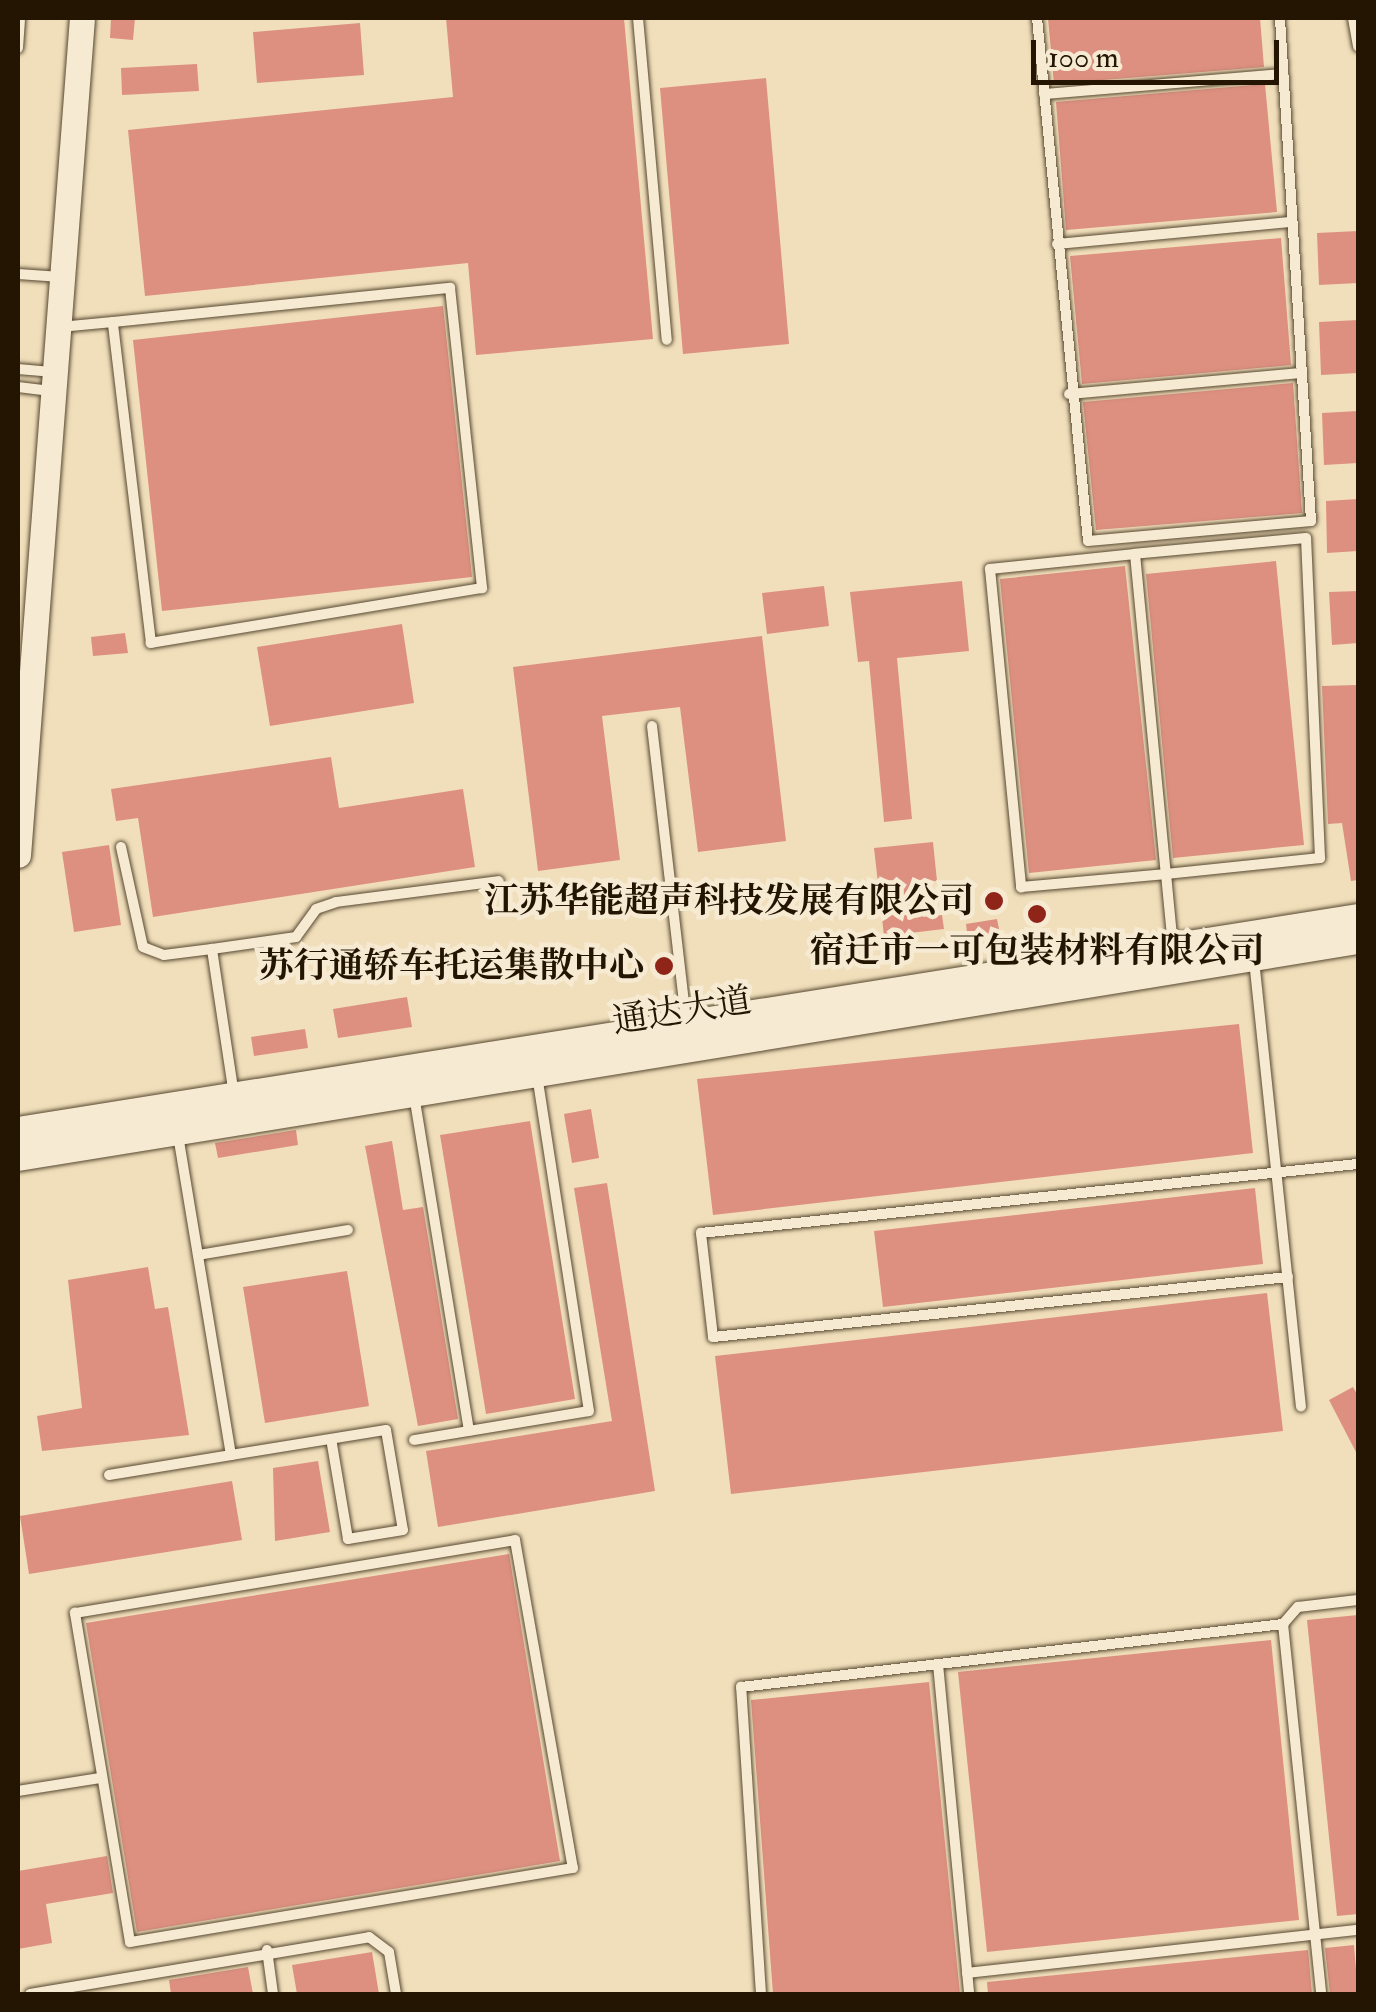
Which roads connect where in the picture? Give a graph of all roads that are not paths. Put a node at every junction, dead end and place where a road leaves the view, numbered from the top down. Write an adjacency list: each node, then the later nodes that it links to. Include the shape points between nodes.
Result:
1 (20, 18): 8 (lane)
2 (82, 18): 14 (street)
3 (638, 18): 17 (lane)
4 (1037, 18): 10 (lane)
5 (1280, 18): 9 (lane)
6 (1352, 18): 7 (lane)
7 (1358, 47)
8 (18, 48)
9 (1283, 74): 10 (lane); 11 (lane)
10 (1044, 94): 12 (lane)
11 (1290, 222): 12 (lane); 19 (lane)
12 (1056, 244): 22 (lane)
13 (18, 274): 14 (lane)
14 (62, 277): 16 (street)
15 (113, 322): 15 (lane, via 450,288 482,588 151,643); 16 (lane)
16 (58, 327): 20 (street)
17 (667, 340)
18 (18, 368): 20 (lane)
19 (1301, 372): 22 (lane); 22 (lane, via 1311,521 1088,541)
20 (54, 382): 21 (lane); 25 (street)
21 (18, 387)
22 (1069, 394)
23 (1135, 554): 28 (lane); 28 (lane, via 1001,565 989,574 1021,887); 28 (lane, via 1306,538 1320,858)
24 (652, 726): 35 (lane)
25 (22, 751): 27 (street)
26 (121, 847): 34 (lane, via 142,946 164,955)
27 (18, 855)
28 (1166, 874): 33 (lane)
29 (499, 881): 34 (lane, via 336,902 316,909 296,937)
30 (1358, 918): 32 (main road, 通达大道)
31 (1358, 940): 32 (main road, 通达大道)
32 (1253, 946): 33 (main road, 通达大道); 35 (main road, 通达大道); 43 (lane)
33 (1173, 948): 35 (main road, 通达大道)
34 (212, 949): 38 (lane)
35 (687, 1037): 36 (main road, 通达大道)
36 (535, 1061): 37 (main road, 通达大道); 48 (lane, via 590,1411)
37 (412, 1081): 38 (main road, 通达大道); 48 (lane)
38 (236, 1109): 39 (main road, 通达大道)
39 (175, 1119): 40 (main road, 通达大道); 41 (main road, 通达大道); 45 (lane)
40 (18, 1132)
41 (18, 1156)
42 (1358, 1164): 43 (lane)
43 (1277, 1172): 46 (lane); 46 (lane, via 701,1233 713,1337)
44 (348, 1230): 45 (lane)
45 (198, 1255): 51 (lane)
46 (1288, 1277): 47 (lane)
47 (1302, 1406)
48 (469, 1431): 50 (lane)
49 (331, 1439): 49 (lane, via 386,1430 402,1530 348,1539); 51 (lane)
50 (414, 1440)
51 (231, 1455): 52 (lane)
52 (109, 1475)
53 (1358, 1600): 54 (lane, via 1298,1607)
54 (1283, 1624): 55 (lane); 59 (lane)
55 (938, 1664): 61 (lane); 65 (lane, via 741,1687 734,1695)
56 (100, 1778): 56 (lane, via 75,1612 514,1540 573,1868 130,1942); 57 (lane)
57 (18, 1791)
58 (1358, 1930): 59 (lane)
59 (1314, 1935): 61 (lane); 67 (lane)
60 (267, 1950): 62 (lane); 63 (lane); 64 (lane, via 384,1941)
61 (967, 1973): 66 (lane)
62 (30, 1994)
63 (274, 1994)
64 (396, 1994)
65 (761, 1994)
66 (969, 1994)
67 (1320, 1994)

